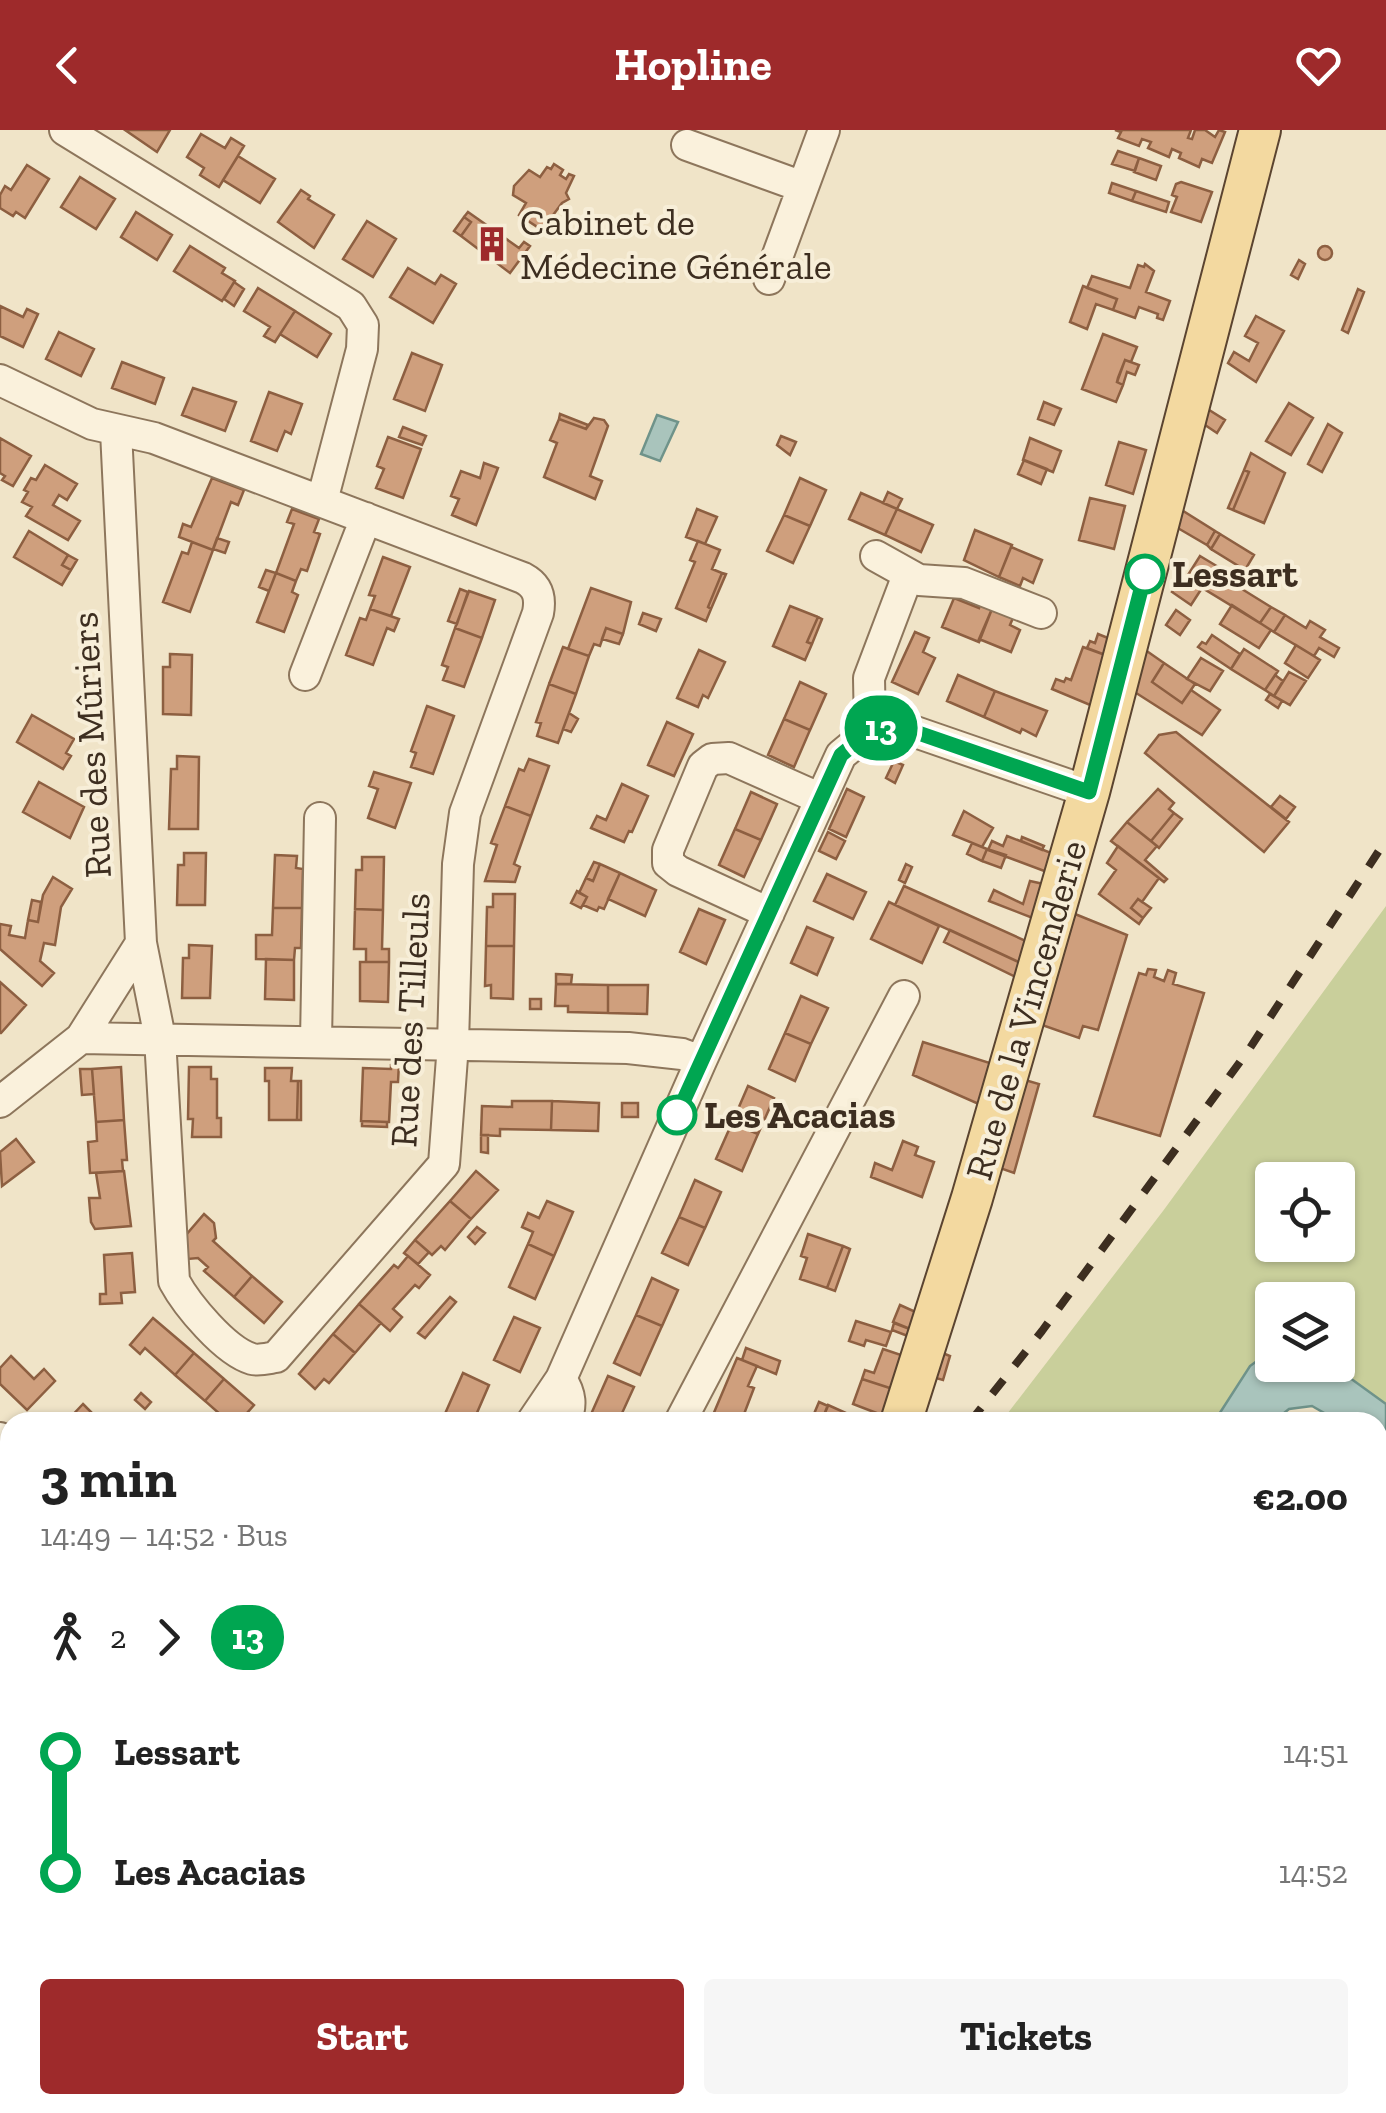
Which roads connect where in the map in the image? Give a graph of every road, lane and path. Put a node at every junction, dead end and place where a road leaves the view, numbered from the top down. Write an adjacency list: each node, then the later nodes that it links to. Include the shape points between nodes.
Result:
1 (66, 130): 9 (street, via 351,306 363,325 362,349)
2 (824, 130): 5 (street)
3 (1260, 130): 16 (main road, Rue de la Vincenderie)
4 (687, 145): 5 (street)
5 (803, 188): 6 (street)
6 (769, 279)
7 (0, 380): 8 (street, Rue des Tilleuls)
8 (116, 431): 9 (street, Rue des Tilleuls, via 154,438); 20 (street, Rue des Mûriers)
9 (322, 502): 10 (street, Rue des Tilleuls)
10 (366, 518): 14 (street); 25 (street, Rue des Tilleuls, via 523,578 540,601 465,813)
11 (876, 556): 12 (street)
12 (908, 575): 13 (street, via 928,583 964,583); 15 (street, via 868,678)
13 (1041, 613)
14 (306, 674)
15 (870, 731): 16 (street, via 912,730); 17 (street, via 841,755)
16 (1089, 792): 32 (main road, Rue de la Vincenderie)
17 (821, 799): 19 (street); 19 (street, via 729,758 703,766 668,863)
18 (320, 818): 24 (street)
19 (770, 913): 26 (street)
20 (140, 942): 22 (street); 23 (street, Rue des Tilleuls)
21 (904, 996): 31 (street)
22 (81, 1038): 23 (street); 27 (street)
23 (160, 1038): 24 (street); 25 (street, Rue des Tilleuls, via 174,1280 188,1306 254,1360 276,1357 444,1164)
24 (316, 1041): 25 (street)
25 (453, 1044): 26 (street, via 628,1048)
26 (701, 1061): 28 (street)
27 (0, 1102)
28 (561, 1379): 29 (street); 30 (street)
29 (539, 1412)
30 (569, 1412)
31 (685, 1412)
32 (904, 1412)

